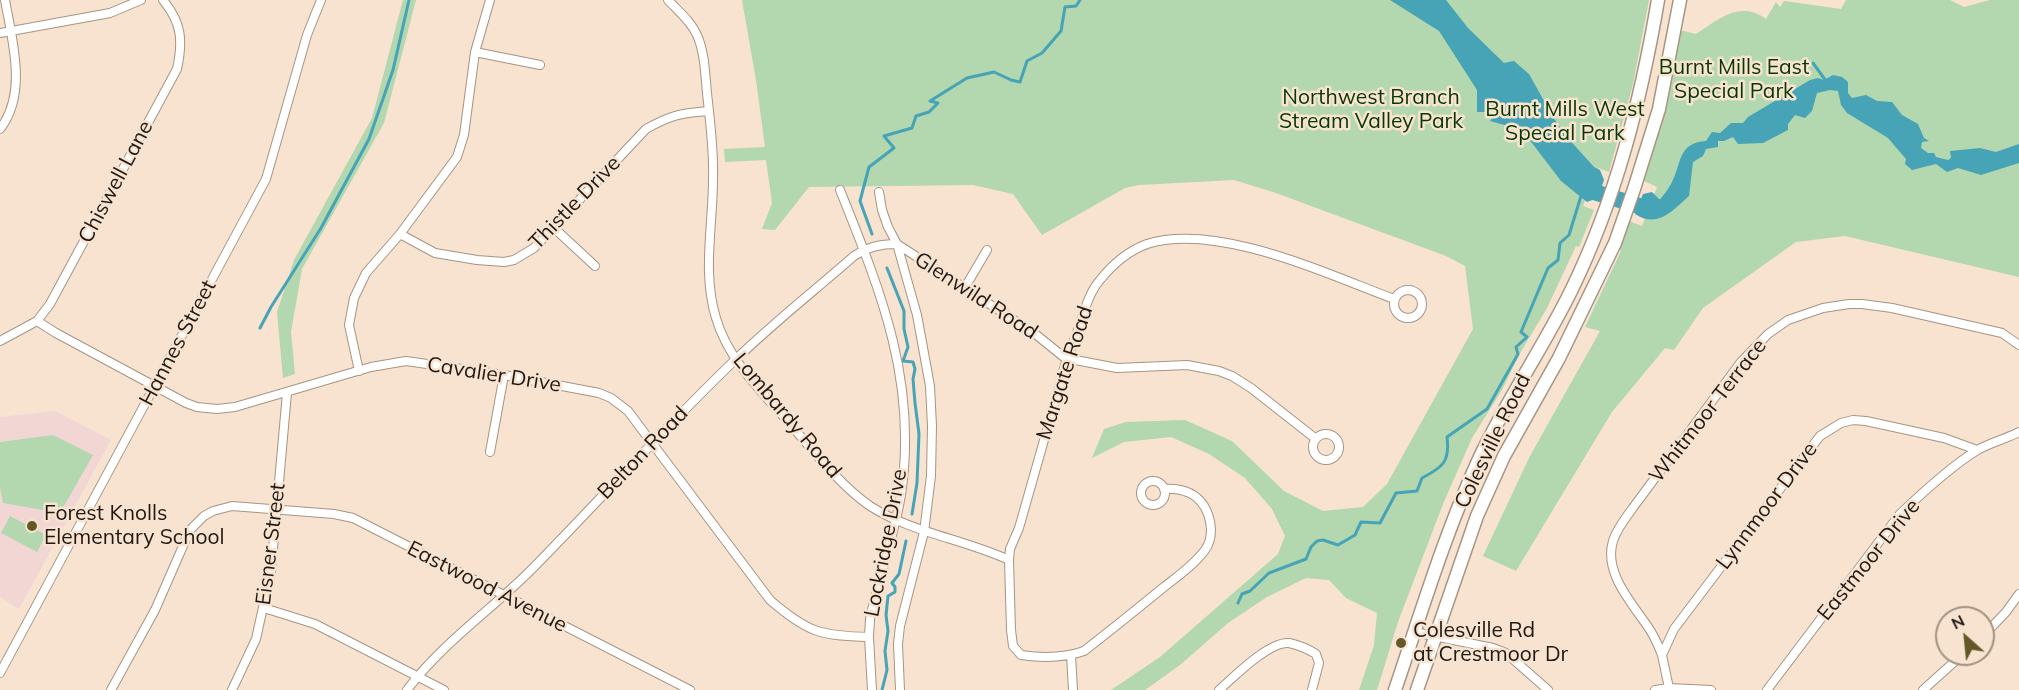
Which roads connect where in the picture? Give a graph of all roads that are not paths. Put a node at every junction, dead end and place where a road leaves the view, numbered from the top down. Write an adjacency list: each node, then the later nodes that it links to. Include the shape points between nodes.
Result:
1 (5, 0): 9 (street)
2 (141, 0): 9 (street, via 110,13)
3 (163, 0): 25 (street, Chiswell Lane, via 181,33 177,69 50,304)
4 (321, 0): 32 (street, Hannes Street, via 307,34 266,179)
5 (490, 0): 11 (street)
6 (668, 0): 13 (street, Lombardy Road, via 697,35 704,60)
7 (1658, 0): 48 (highway, Colesville Road, via 1636,113 1607,202 1571,290 1479,459)
8 (1680, 0): 50 (highway, Colesville Road, via 1659,109 1615,243 1559,358 1503,456 1477,516)
9 (11, 32): 10 (street); 14 (street, via 17,78)
10 (0, 33)
11 (474, 52): 12 (street); 18 (street, via 464,135 457,157)
12 (540, 65)
13 (709, 111): 17 (street, Thistle Drive, via 669,116 646,129); 29 (street, Lombardy Road, via 713,178 711,296 720,331)
14 (0, 129)
15 (840, 190): 20 (street, Lockridge Drive)
16 (879, 192): 19 (street, Lockridge Drive)
17 (554, 228): 18 (street, Thistle Drive, via 534,248 504,262 435,253); 22 (street)
18 (400, 234): 30 (street, via 366,273 354,298 349,325)
19 (897, 244): 20 (street, Belton Road); 23 (street, Glenwild Road); 42 (street, Lockridge Drive, via 917,315 930,386 931,476)
20 (864, 249): 29 (street, Belton Road); 41 (street, Lockridge Drive, via 889,320 899,368 905,423 901,496)
21 (987, 250): 23 (street)
22 (596, 266)
23 (964, 289): 28 (street, Glenwild Road, via 1034,333)
24 (1394, 299): 28 (street, Margate Road, via 1232,243 1170,240 1147,244 1113,266 1099,281)
25 (37, 321): 26 (street, Chiswell Lane); 32 (street, Cavalier Drive)
26 (0, 341)
27 (2019, 345): 52 (street, Whitmoor Terrace, via 2002,333 1862,304 1823,308 1788,320 1768,334 1741,362 1635,505 1613,542 1616,579 1652,633)
28 (1065, 358): 35 (street, Glenwild Road, via 1117,368 1187,365 1219,371 1251,388); 43 (street, Margate Road)
29 (736, 359): 36 (street, Belton Road); 41 (street, Lombardy Road, via 831,471 870,505)
30 (359, 371): 31 (street, Cavalier Drive, via 406,361); 33 (street, Cavalier Drive)
31 (504, 375): 36 (street, Cavalier Drive, via 611,398 628,411); 38 (street)
32 (154, 387): 33 (street, Cavalier Drive, via 197,407 217,409); 54 (street, Hannes Street)
33 (287, 393): 40 (street, Eisner Street)
34 (2019, 432): 37 (street, Eastmoor Drive)
35 (1316, 439)
36 (652, 442): 45 (street, Belton Road); 49 (street, Cavalier Drive, via 770,600 794,620 816,631)
37 (1977, 450): 52 (street, Lynnmoor Drive, via 1944,438 1866,421 1841,423 1820,436 1674,629); 72 (street, Eastmoor Drive, via 1900,514)
38 (490, 452)
39 (1164, 489): 51 (street, via 1179,488 1206,508 1211,527 1205,550 1084,651)
40 (277, 509): 45 (street, Eastwood Avenue, via 353,518); 46 (street, Eisner Street); 57 (street, Eastwood Avenue, via 232,506 204,516 190,530 154,610)
41 (895, 518): 42 (street, Lombardy Road); 49 (street, Lockridge Drive)
42 (924, 532): 43 (street, Lombardy Road); 63 (street, Lockridge Drive, via 900,626)
43 (1009, 560): 51 (street, Margate Road, via 1013,646 1021,655)
44 (2019, 594): 47 (street)
45 (504, 595): 55 (street, Belton Road); 61 (street, Eastwood Avenue)
46 (264, 608): 55 (street, via 315,624); 58 (street, Eisner Street, via 256,639)
47 (1995, 623)
48 (1414, 632): 50 (street); 67 (highway, Colesville Road)
49 (868, 637): 62 (street, Lockridge Drive)
50 (1435, 638): 68 (highway, Colesville Road); 69 (street, via 1506,653)
51 (1071, 655): 64 (street)
52 (1662, 656): 56 (street)
53 (1950, 666): 73 (street)
54 (0, 673)
55 (417, 676): 59 (street, Belton Road); 60 (street)
56 (1669, 687): 70 (street); 71 (street)
57 (111, 690)
58 (232, 690)
59 (407, 690)
60 (444, 690)
61 (690, 690)
62 (872, 690)
63 (900, 690)
64 (1073, 690)
65 (1219, 690): 66 (street, via 1266,652 1288,643 1316,654 1319,663)
66 (1312, 690)
67 (1395, 690)
68 (1417, 690)
69 (1548, 690)
70 (1655, 690)
71 (1711, 690)
72 (1767, 690)
73 (1923, 690)

